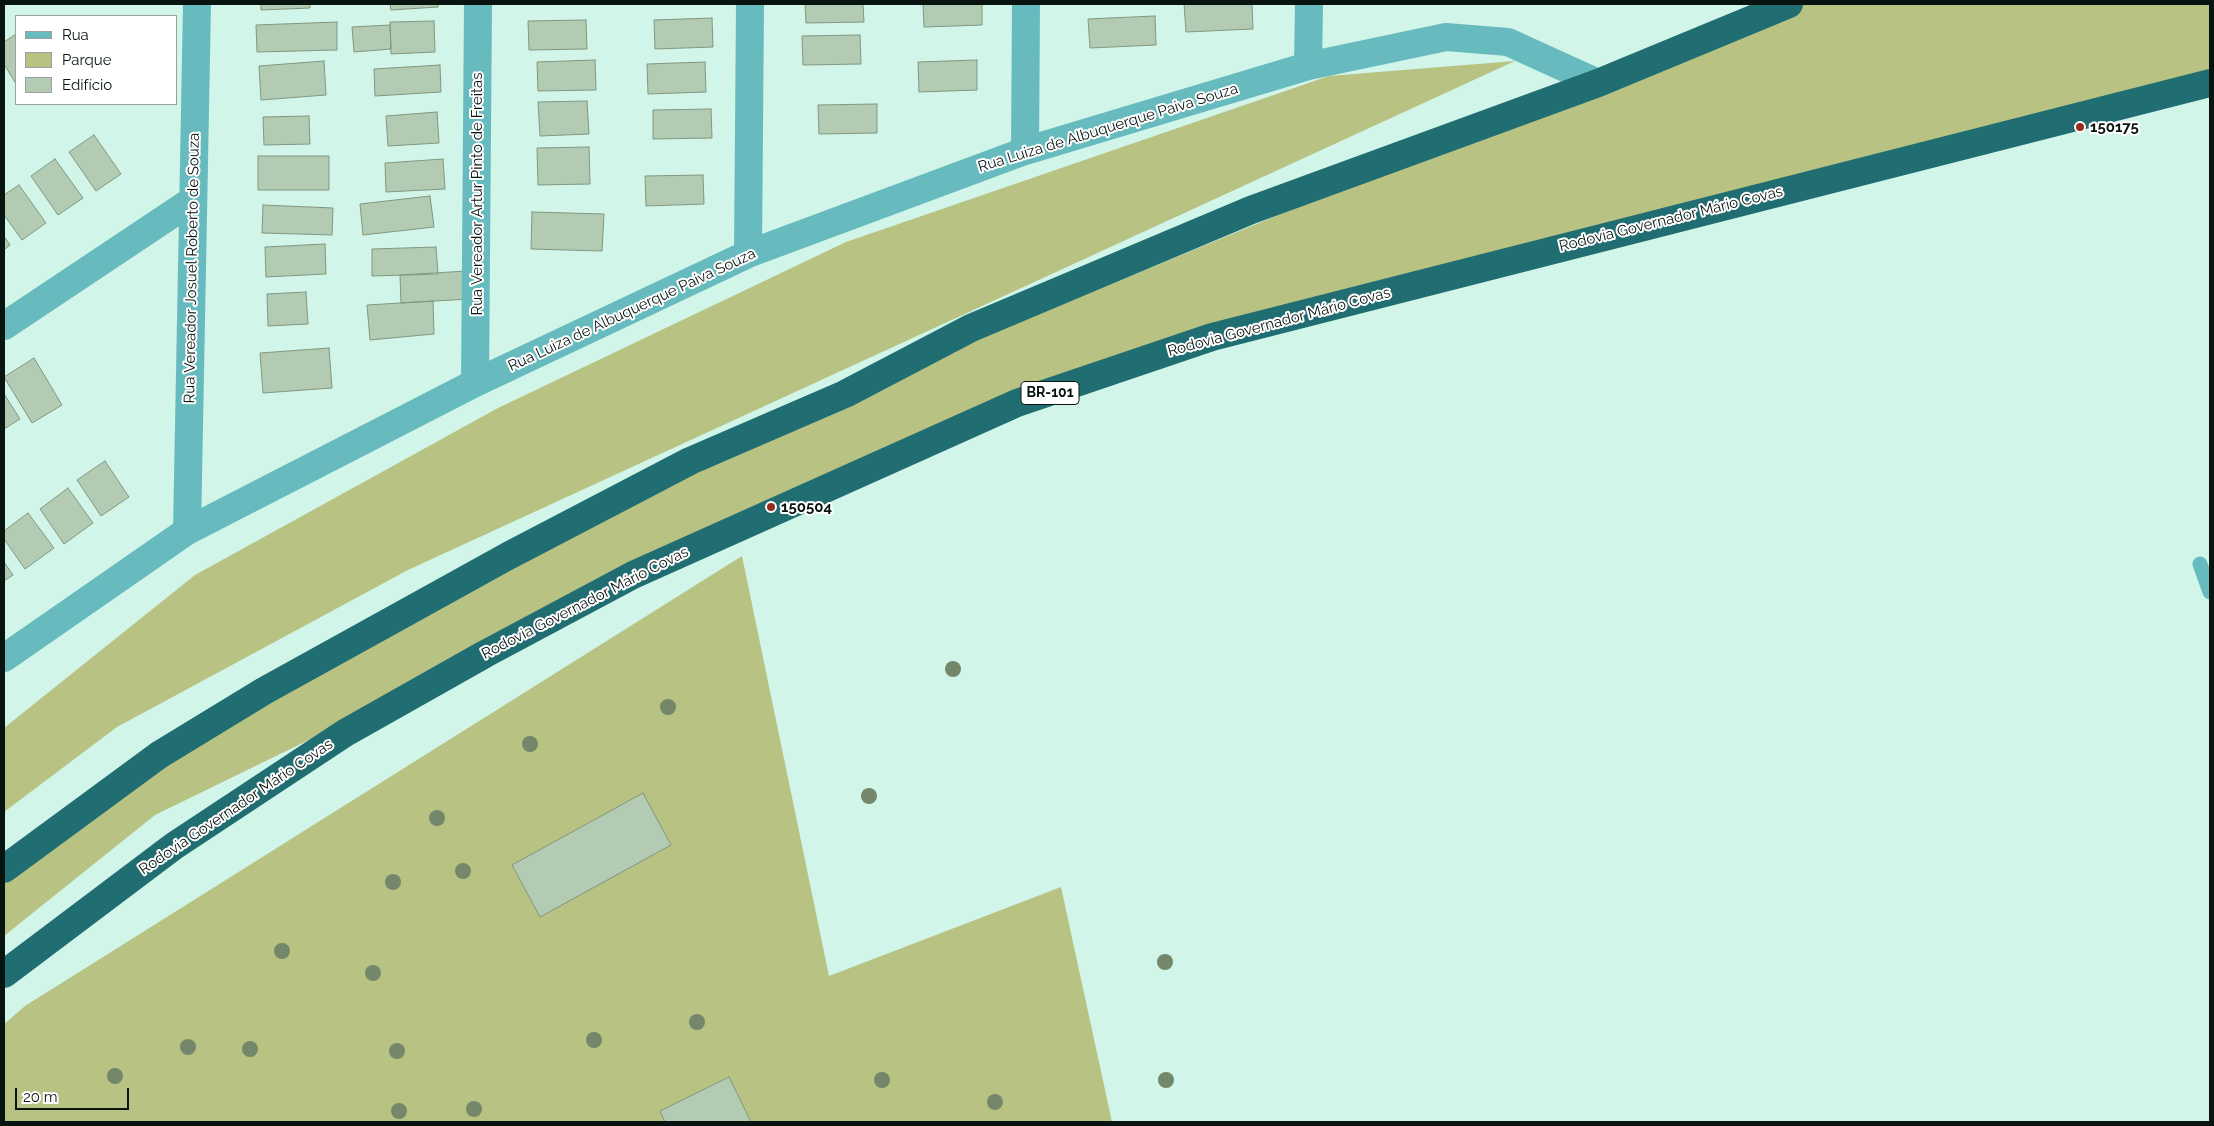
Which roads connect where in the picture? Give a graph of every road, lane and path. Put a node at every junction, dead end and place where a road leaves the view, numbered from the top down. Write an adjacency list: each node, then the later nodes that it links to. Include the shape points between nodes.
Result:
1 (197, 4): 11 (street, Rua Vereador Josuel Roberto de Souza)
2 (478, 4): 14 (street, Rua Vereador Artur Pinto de Freitas)
3 (750, 4): 12 (street)
4 (1026, 4): 10 (street)
5 (1309, 4): 7 (street)
6 (1789, 4): 8 (highway)
7 (1308, 66): 8 (street, Rua Luiza de Albuquerque Paiva Souza, via 1446,37 1508,42); 10 (street, Rua Luiza de Albuquerque Paiva Souza)
8 (1598, 83): 19 (highway, via 1251,210 971,328 845,394 690,461 264,690 159,754)
9 (2210, 83): 20 (highway, Rodovia Governador Mário Covas / BR-101, via 1212,337 1017,403 633,575 451,673 345,733 174,846)
10 (1025, 151): 12 (street, Rua Luiza de Albuquerque Paiva Souza)
11 (193, 200): 13 (street); 15 (street, Rua Vereador Josuel Roberto de Souza)
12 (748, 254): 14 (street, Rua Luiza de Albuquerque Paiva Souza)
13 (4, 326)
14 (476, 383): 15 (street, Rua Luiza de Albuquerque Paiva Souza)
15 (188, 531): 18 (street, Rua Luiza de Albuquerque Paiva Souza)
16 (2200, 564): 17 (lane)
17 (2210, 592)
18 (4, 658)
19 (4, 869)
20 (4, 974)

